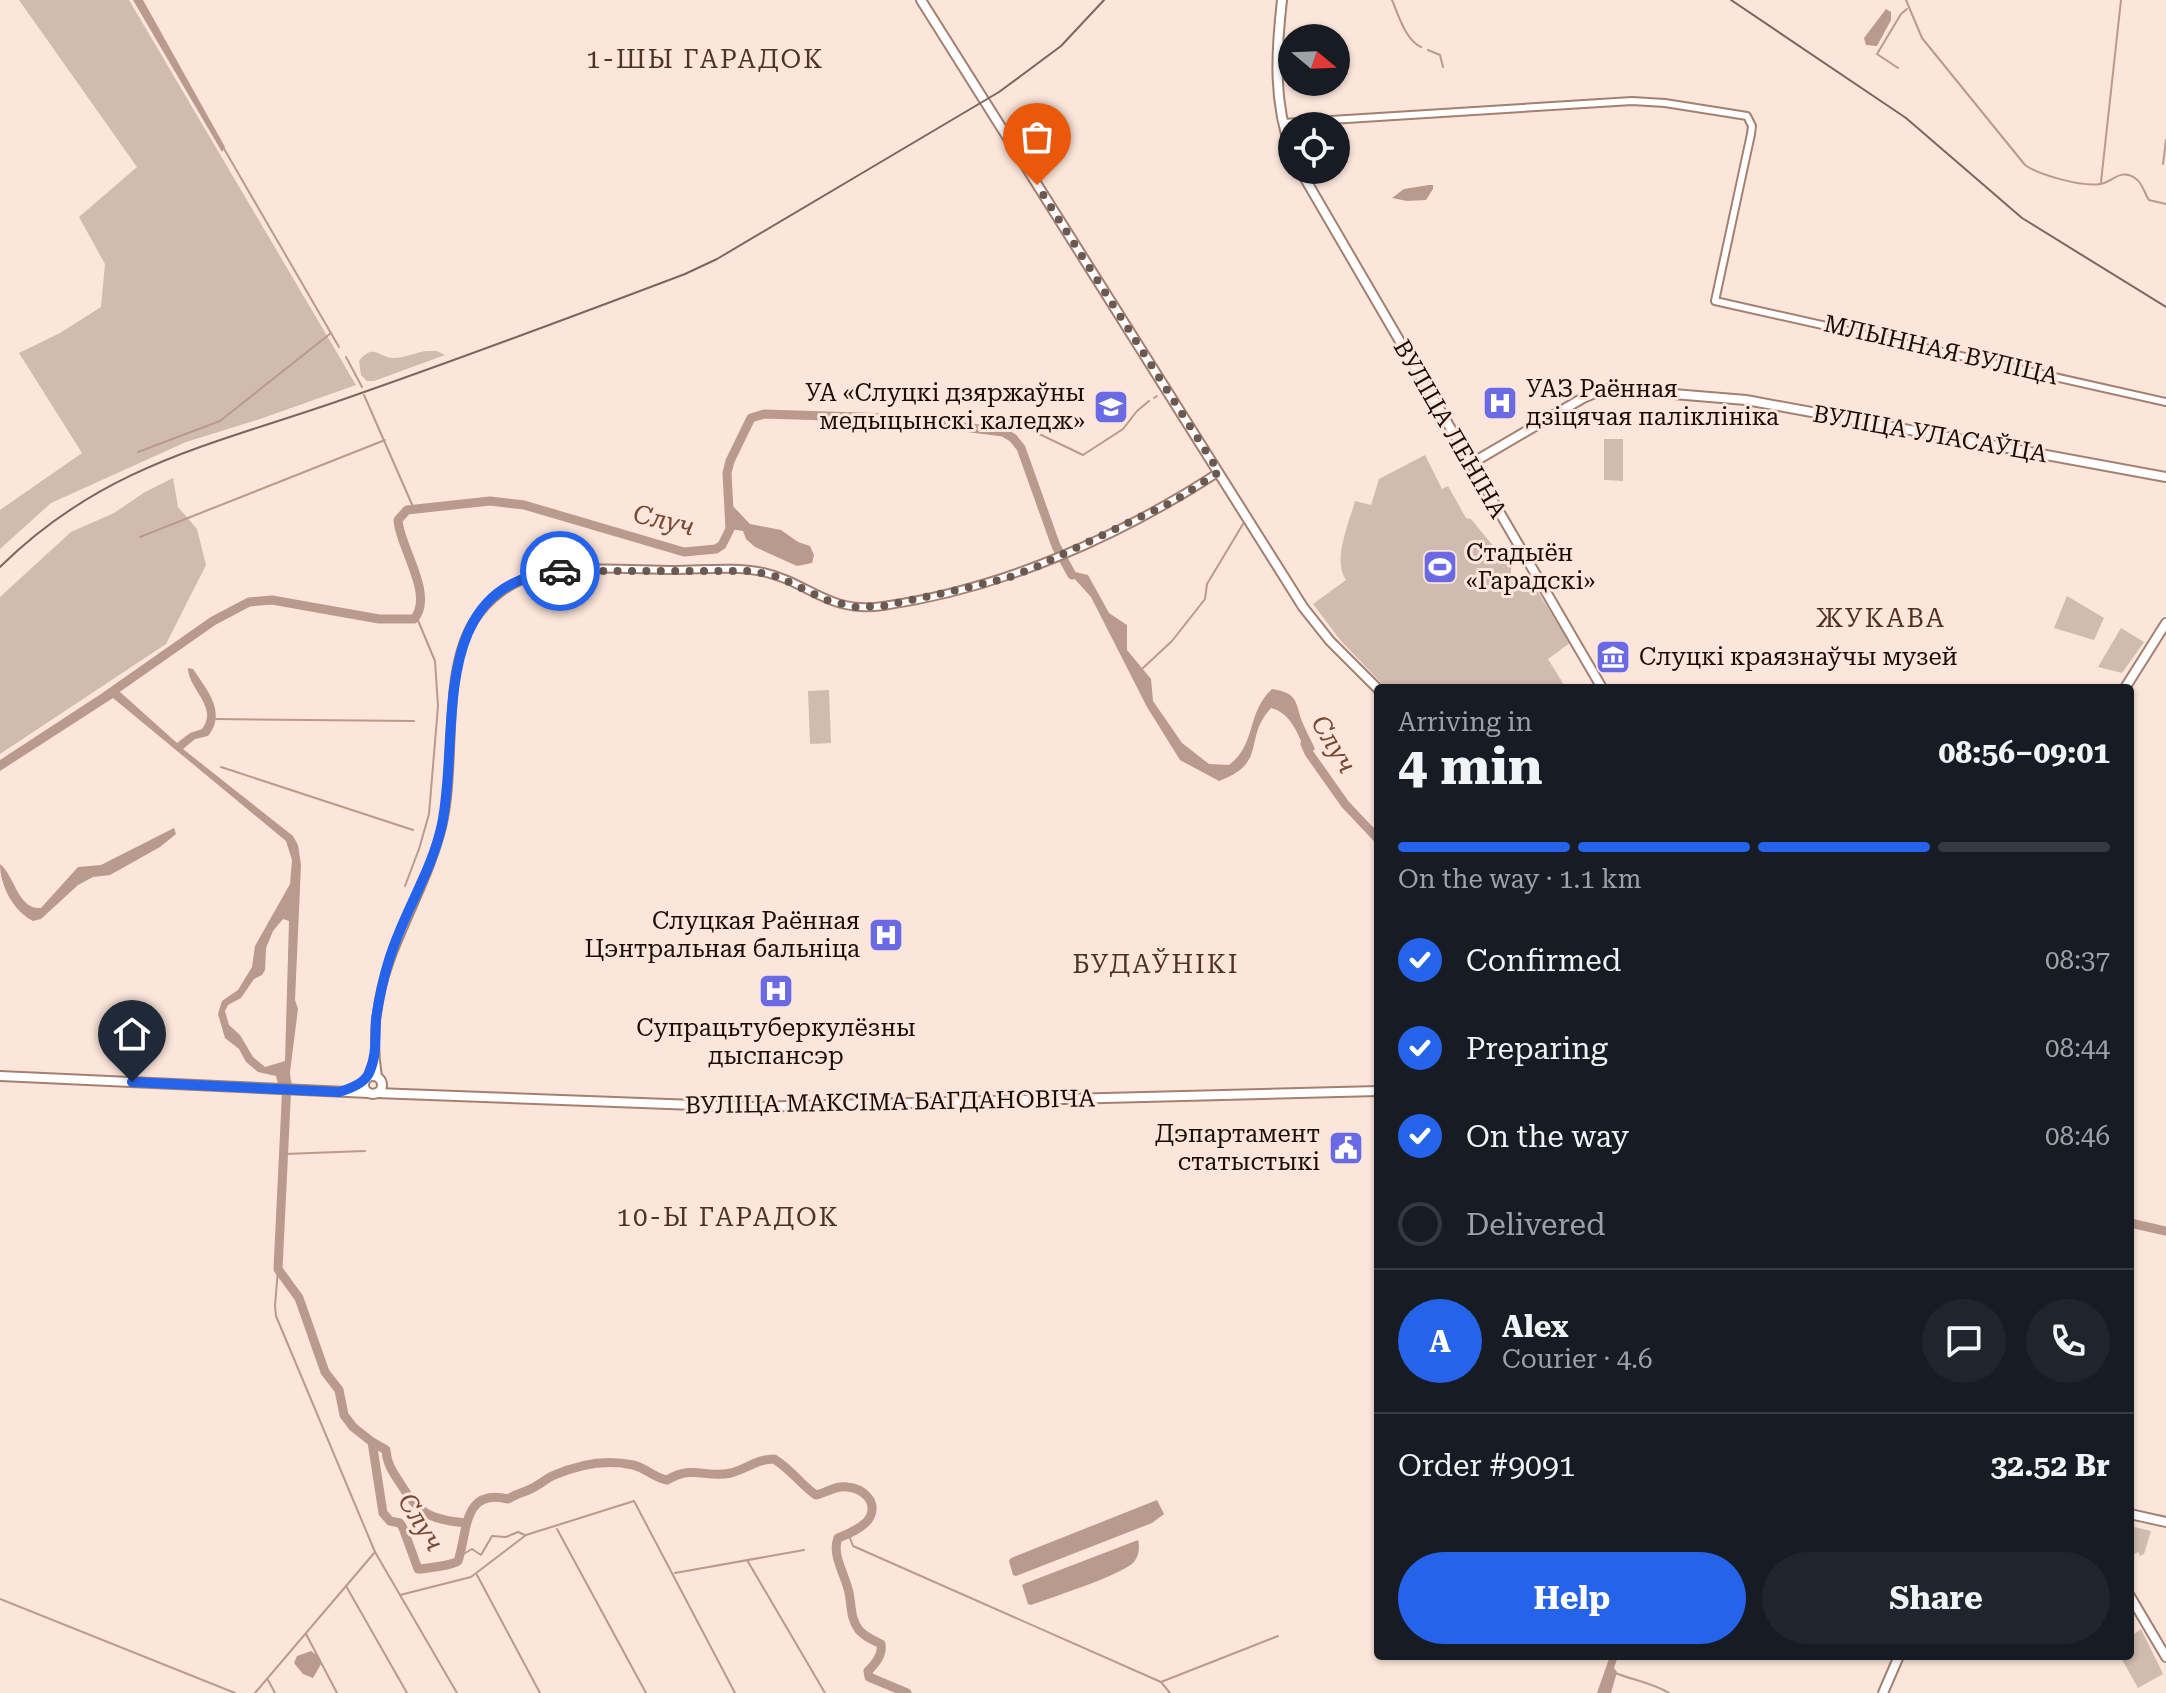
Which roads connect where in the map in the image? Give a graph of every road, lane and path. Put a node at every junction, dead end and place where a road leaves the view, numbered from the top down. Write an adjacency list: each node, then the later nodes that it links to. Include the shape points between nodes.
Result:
1 (921, 0): 8 (main road)
2 (1282, 0): 3 (main road, via 1276,77)
3 (1281, 112)
4 (1350, 119): 6 (street, МЛЫННАЯ ВУЛІЦА, via 1632,101 1742,115 1750,119 1751,134 1715,301)
5 (1308, 184): 7 (main road, ВУЛІЦА ЛЕНІНА)
6 (2166, 402)
7 (1472, 463): 9 (main road, ВУЛІЦА УЛАСАЎЦА, via 1583,398 1613,389 1746,400); 11 (main road, ВУЛІЦА ЛЕНІНА)
8 (1219, 472): 13 (main road, via 1317,625); 14 (street, via 1174,501 1007,578 868,607 834,603 779,577 739,570 553,572 522,580 497,596 472,624 458,657 442,827 389,961)
9 (2166, 477)
10 (2166, 623): 12 (main road)
11 (1600, 684)
12 (2128, 684)
13 (1374, 685)
14 (375, 1056): 16 (street); 17 (street)
15 (0, 1076): 19 (main road, ВУЛІЦА МАКСІМА БАГДАНОВІЧА)
16 (367, 1077): 17 (main road); 19 (main road); 20 (main road, via 364,1086)
17 (380, 1079): 20 (main road, via 381,1089); 21 (main road, ВУЛІЦА МАКСІМА БАГДАНОВІЧА)
18 (1374, 1091): 21 (main road, ВУЛІЦА МАКСІМА БАГДАНОВІЧА, via 748,1107)
19 (339, 1092): 20 (main road, ВУЛІЦА МАКСІМА БАГДАНОВІЧА)
20 (372, 1093): 21 (main road, ВУЛІЦА МАКСІМА БАГДАНОВІЧА)
21 (403, 1095)
22 (2134, 1515): 23 (main road)
23 (2166, 1522)
24 (2134, 1603): 25 (main road)
25 (2166, 1657)
26 (1897, 1660): 27 (main road)
27 (1883, 1693)

